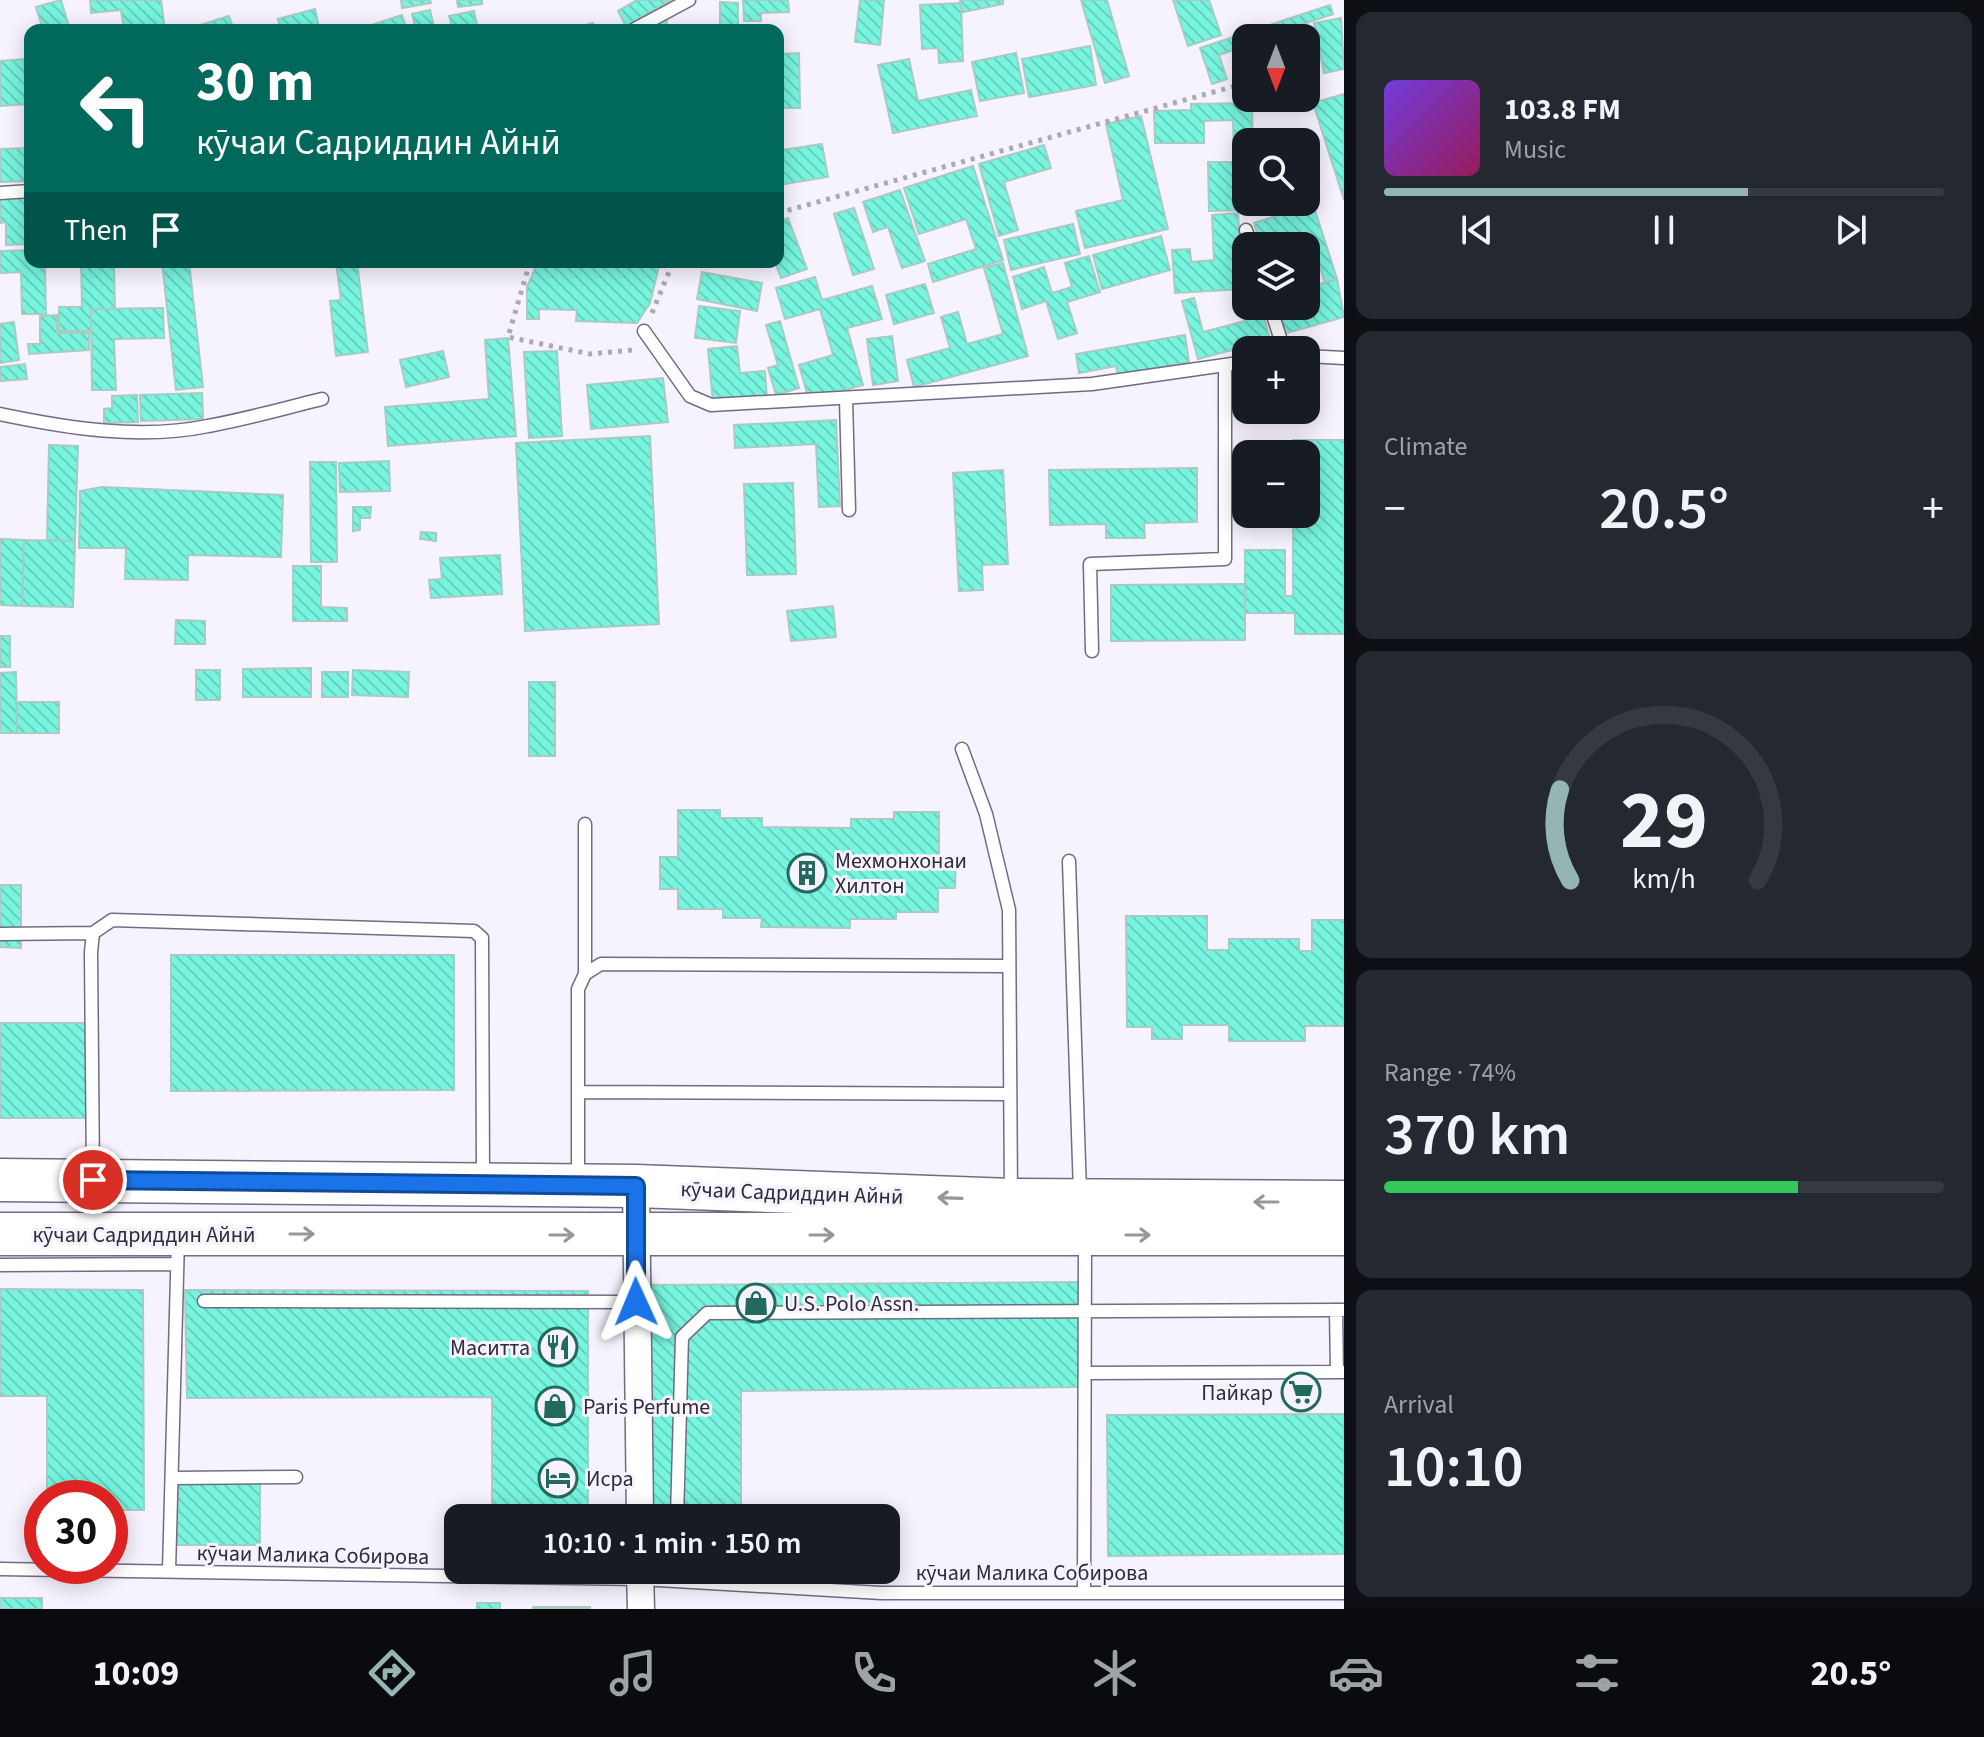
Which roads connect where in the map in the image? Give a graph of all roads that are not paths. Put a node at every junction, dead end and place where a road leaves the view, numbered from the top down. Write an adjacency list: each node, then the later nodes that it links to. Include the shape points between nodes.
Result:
1 (689, 0): 2 (lane)
2 (644, 24)
3 (24, 191): 4 (lane)
4 (0, 193)
5 (644, 331): 11 (lane, via 690,396 711,405)
6 (1320, 357): 7 (lane)
7 (1344, 358)
8 (1232, 364): 9 (lane)
9 (1225, 365): 11 (lane, via 1092,384); 14 (lane, via 1225,559 1090,564)
10 (322, 399): 12 (lane, via 206,427 154,431 64,427)
11 (846, 399): 13 (lane)
12 (0, 414)
13 (849, 510)
14 (1092, 651)
15 (962, 749): 20 (lane, via 986,814 1009,910)
16 (585, 824): 21 (lane)
17 (1069, 861): 31 (lane)
18 (93, 933): 19 (lane); 25 (lane); 26 (lane, via 112,920 474,931 482,938)
19 (0, 934)
20 (1009, 966): 21 (lane, via 601,964); 23 (lane)
21 (585, 974): 22 (lane, via 578,989)
22 (580, 1092): 23 (lane); 28 (lane)
23 (1010, 1094): 30 (lane)
24 (0, 1180): 25 (highway, кӯчаи Садриддин Айнӣ)
25 (93, 1180): 26 (highway, кӯчаи Садриддин Айнӣ)
26 (483, 1184): 28 (highway, кӯчаи Садриддин Айнӣ)
27 (636, 1186): 28 (highway, кӯчаи Садриддин Айнӣ); 30 (highway, кӯчаи Садриддин Айнӣ, one-way to 27); 34 (street)
28 (578, 1187)
29 (1344, 1202): 31 (highway, кӯчаи Садриддин Айнӣ, one-way to 31)
30 (1010, 1217): 31 (highway, кӯчаи Садриддин Айнӣ); 34 (highway, кӯчаи Садриддин Айнӣ, one-way to 30)
31 (1083, 1218): 33 (highway, кӯчаи Садриддин Айнӣ, one-way to 33); 39 (lane)
32 (0, 1234): 35 (highway, кӯчаи Садриддин Айнӣ)
33 (1344, 1234)
34 (635, 1236): 35 (highway, кӯчаи Садриддин Айнӣ, one-way to 34); 38 (street)
35 (177, 1249): 36 (lane); 44 (lane)
36 (0, 1265)
37 (204, 1301): 38 (lane)
38 (636, 1302): 45 (street)
39 (1085, 1309): 40 (lane); 42 (lane); 46 (lane, via 707,1313 682,1337)
40 (1340, 1310): 41 (lane)
41 (1340, 1372): 42 (lane)
42 (1085, 1373): 52 (lane)
43 (296, 1477): 44 (lane)
44 (174, 1478): 48 (lane)
45 (640, 1504)
46 (677, 1504)
47 (0, 1569): 48 (lane, кӯчаи Малика Собирова)
48 (169, 1571): 49 (lane, кӯчаи Малика Собирова)
49 (444, 1573)
50 (640, 1584): 54 (street)
51 (767, 1584): 52 (lane, кӯчаи Малика Собирова, via 881,1593)
52 (1084, 1592): 53 (lane, кӯчаи Малика Собирова)
53 (1344, 1593)
54 (641, 1609)

